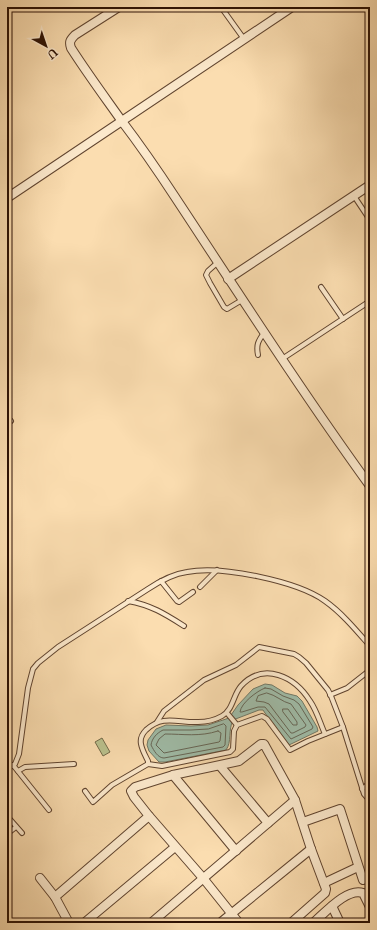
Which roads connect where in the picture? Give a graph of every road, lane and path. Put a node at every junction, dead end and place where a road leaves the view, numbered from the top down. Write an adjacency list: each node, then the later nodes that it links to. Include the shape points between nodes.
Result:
1 (119, 7): 5 (street, via 74,35 70,43 87,74)
2 (221, 7): 4 (lane)
3 (292, 7): 4 (street)
4 (244, 39): 5 (street)
5 (122, 120): 8 (street); 10 (street)
6 (370, 185): 7 (street)
7 (354, 196): 9 (lane); 11 (street)
8 (7, 198)
9 (370, 220)
10 (218, 263): 11 (street); 13 (lane, via 206,275 224,307 227,309)
11 (228, 279): 13 (street)
12 (321, 287): 15 (lane)
13 (242, 300): 16 (street)
14 (370, 301): 15 (lane)
15 (343, 319): 18 (lane)
16 (264, 333): 17 (lane, via 256,346); 18 (street)
17 (258, 355)
18 (282, 360): 21 (street)
19 (11, 421): 20 (lane)
20 (7, 424)
21 (370, 486)
22 (218, 570): 23 (lane, via 188,572); 24 (lane); 28 (lane, via 272,580 311,593 347,620)
23 (161, 581): 25 (lane, via 179,602); 26 (lane)
24 (200, 586)
25 (193, 592)
26 (128, 601): 27 (lane, via 158,610); 38 (lane, via 49,654 33,669 19,754)
27 (184, 626)
28 (370, 646)
29 (370, 670): 30 (lane, via 348,688)
30 (330, 695): 32 (lane, via 299,657 262,646 236,665 204,680 164,711); 34 (lane)
31 (228, 715): 32 (lane, via 207,721); 33 (lane); 35 (lane, via 236,694 246,681 261,674 271,673 289,680 306,695)
32 (156, 722): 37 (lane, via 143,733 140,742)
33 (235, 724): 35 (lane, via 262,716 290,750); 37 (lane, via 233,750 230,752 162,766)
34 (343, 727): 35 (lane); 44 (lane)
35 (325, 734)
36 (74, 764): 41 (lane, via 25,767)
37 (148, 764): 45 (lane, via 112,785 93,802)
38 (13, 765): 40 (lane); 41 (lane)
39 (220, 766): 42 (street); 46 (street, via 239,761 264,744); 52 (street)
40 (7, 769)
41 (18, 771): 48 (lane)
42 (173, 775): 50 (street, via 133,788 131,793); 58 (street)
43 (370, 783): 44 (lane)
44 (362, 789): 47 (lane)
45 (85, 791)
46 (296, 800): 51 (street); 52 (street)
47 (370, 801)
48 (49, 810)
49 (7, 816): 53 (lane)
50 (149, 816): 56 (street); 64 (street)
51 (303, 822): 57 (street); 59 (street, via 340,809)
52 (268, 824): 58 (street)
53 (16, 827): 54 (lane); 55 (lane)
54 (22, 833)
55 (7, 834)
56 (175, 847): 61 (street); 69 (street)
57 (311, 849): 63 (street); 67 (street)
58 (236, 851): 61 (street)
59 (358, 867): 62 (street); 63 (street)
60 (40, 878): 64 (street)
61 (203, 878): 67 (street); 70 (street)
62 (363, 880)
63 (324, 883): 73 (street, via 325,893)
64 (55, 897): 68 (street)
65 (332, 906): 66 (street, via 345,896 361,892); 74 (street); 75 (street)
66 (370, 907)
67 (231, 914): 71 (street); 72 (street)
68 (69, 923)
69 (84, 923)
70 (151, 923)
71 (220, 923)
72 (239, 923)
73 (291, 923)
74 (313, 923)
75 (340, 923)

